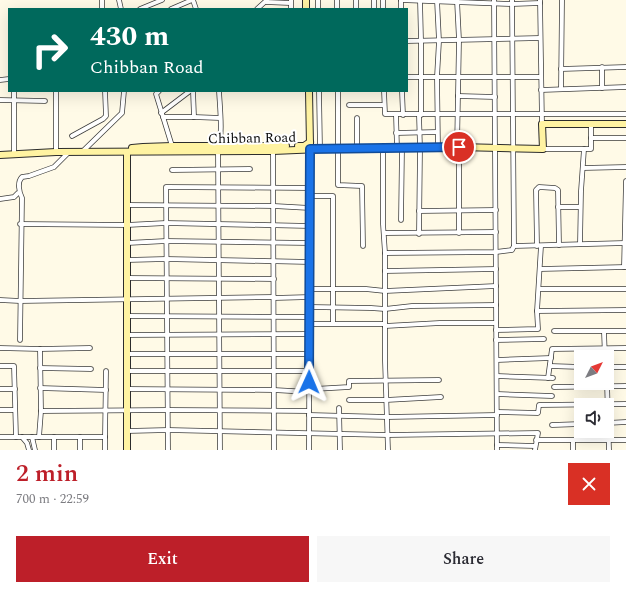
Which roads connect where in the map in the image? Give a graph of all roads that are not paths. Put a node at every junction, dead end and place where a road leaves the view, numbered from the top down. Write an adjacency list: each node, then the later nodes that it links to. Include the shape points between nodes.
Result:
1 (162, 0): 13 (street)
2 (193, 0): 14 (street)
3 (401, 0): 6 (street)
4 (562, 0): 25 (street)
5 (267, 1): 10 (street); 15 (street)
6 (420, 1): 7 (street); 19 (street)
7 (437, 1): 8 (street); 22 (street)
8 (457, 1): 11 (street); 20 (street)
9 (540, 1): 12 (street); 16 (street)
10 (290, 2)
11 (494, 2): 12 (street); 17 (street)
12 (512, 2): 18 (street)
13 (142, 8)
14 (173, 8)
15 (258, 8)
16 (540, 38): 18 (street); 27 (street)
17 (494, 39): 18 (street); 20 (street); 32 (street)
18 (513, 39): 26 (street)
19 (421, 40): 21 (street); 22 (street); 29 (street)
20 (459, 40): 22 (street); 31 (street)
21 (408, 41)
22 (438, 41): 30 (street)
23 (626, 67): 24 (street)
24 (602, 68): 25 (street); 34 (street)
25 (561, 69): 35 (street)
26 (513, 77): 27 (street); 32 (street); 66 (street)
27 (540, 77): 36 (street)
28 (408, 78): 29 (street)
29 (421, 78): 30 (street); 63 (street)
30 (437, 78): 31 (street); 57 (street)
31 (458, 78): 32 (street); 50 (street)
32 (495, 78): 51 (street)
33 (626, 87): 34 (street)
34 (602, 88): 35 (street)
35 (561, 89): 36 (street)
36 (541, 90): 58 (street)
37 (14, 92): 53 (street)
38 (56, 92): 95 (street)
39 (105, 92): 76 (street, via 106,116)
40 (124, 92): 97 (street, via 122,113)
41 (158, 92): 60 (street, via 156,94)
42 (191, 92): 60 (street)
43 (192, 92): 67 (street)
44 (219, 92): 68 (street)
45 (308, 92): 80 (street)
46 (319, 92): 82 (street)
47 (338, 92): 83 (street)
48 (384, 92): 56 (street)
49 (402, 92): 62 (street)
50 (458, 96): 51 (street); 64 (street)
51 (495, 97): 65 (street)
52 (0, 100): 53 (street)
53 (14, 100): 54 (street); 99 (street)
54 (45, 101)
55 (349, 105): 56 (street)
56 (384, 105): 61 (street, via 385,114)
57 (438, 114): 63 (street); 64 (street); 75 (street)
58 (542, 114): 59 (street); 66 (street); 70 (street)
59 (626, 114)
60 (162, 115): 67 (street); 79 (street)
61 (396, 115): 62 (street); 73 (street)
62 (403, 115): 63 (street)
63 (420, 115): 74 (street)
64 (458, 115): 65 (street); 89 (street)
65 (495, 115): 66 (street); 90 (street)
66 (513, 115): 91 (street)
67 (194, 117): 68 (street)
68 (220, 118): 81 (street)
69 (357, 118): 84 (street)
70 (542, 124): 71 (street); 92 (street)
71 (591, 124): 72 (street); 77 (street)
72 (626, 124)
73 (396, 132): 74 (street); 86 (street)
74 (420, 132): 75 (street); 87 (street)
75 (438, 132): 88 (street)
76 (72, 136)
77 (591, 138): 78 (street); 93 (street, via 591,149)
78 (626, 138)
79 (172, 146): 81 (street, Chibban Road); 98 (street, Chibban Road, via 143,147)
80 (310, 146): 81 (street, Chibban Road); 82 (street, Chibban Road); 94 (street, Chibban Road); 109 (street)
81 (219, 148): 94 (street, Chibban Road); 98 (street, Chibban Road); 105 (street)
82 (320, 148): 83 (street, Chibban Road)
83 (338, 148): 84 (street, Chibban Road); 144 (street, via 338,185 362,186)
84 (357, 148): 85 (street, Chibban Road)
85 (383, 148): 86 (street, Chibban Road); 134 (street)
86 (400, 148): 87 (street, Chibban Road); 125 (street)
87 (420, 148): 88 (street, Chibban Road); 124 (street)
88 (438, 148): 89 (street, Chibban Road)
89 (458, 148): 90 (street, Chibban Road); 121 (street)
90 (495, 148): 91 (street, Chibban Road); 122 (street)
91 (514, 149): 92 (street, Chibban Road); 145 (street)
92 (543, 149): 93 (street, Chibban Road)
93 (584, 149): 102 (street)
94 (273, 151): 108 (street)
95 (56, 152): 96 (street, Chibban Road); 99 (street, Chibban Road)
96 (69, 152): 97 (street, Chibban Road); 111 (street, via 54,167 20,178)
97 (82, 152): 98 (street, Chibban Road)
98 (127, 152): 114 (street)
99 (14, 154): 100 (street, Chibban Road)
100 (0, 155)
101 (626, 167): 102 (street)
102 (583, 168): 119 (street)
103 (250, 169): 105 (street)
104 (172, 170): 105 (street)
105 (218, 170): 107 (street)
106 (626, 181): 110 (street)
107 (219, 188): 108 (street); 115 (street, via 166,188); 116 (street)
108 (274, 188): 109 (street); 117 (street)
109 (310, 188): 112 (street)
110 (626, 188): 123 (street)
111 (18, 193): 113 (street); 127 (street, via 22,198)
112 (310, 196): 120 (street); 164 (street, via 333,196)
113 (0, 199)
114 (127, 205): 115 (street); 130 (street)
115 (165, 206): 116 (street); 126 (street)
116 (219, 206): 117 (street); 128 (street)
117 (274, 206): 120 (street); 129 (street)
118 (558, 207): 119 (street); 143 (street); 146 (street, via 557,188 537,188)
119 (580, 207): 142 (street)
120 (310, 208): 131 (street)
121 (459, 210): 122 (street); 124 (street); 132 (street)
122 (496, 210): 133 (street)
123 (626, 210): 141 (street)
124 (419, 211): 135 (street)
125 (401, 220)
126 (166, 223): 128 (street); 130 (street); 136 (street)
127 (20, 224): 130 (street); 174 (street)
128 (219, 224): 129 (street); 137 (street)
129 (274, 224): 131 (street); 139 (street)
130 (127, 225): 138 (street)
131 (310, 226): 140 (street)
132 (459, 232): 133 (street); 135 (street)
133 (496, 232): 147 (street)
134 (385, 233): 135 (street); 148 (street)
135 (419, 234)
136 (166, 241): 137 (street); 138 (street); 149 (street)
137 (219, 242): 139 (street); 151 (street)
138 (127, 243): 150 (street)
139 (274, 243): 140 (street); 152 (street)
140 (310, 243): 153 (street)
141 (624, 243): 142 (street); 154 (street)
142 (580, 244): 143 (street)
143 (559, 245): 146 (street)
144 (363, 246)
145 (514, 246): 146 (street); 147 (street, via 512,250)
146 (539, 246): 156 (street)
147 (496, 252): 148 (street); 155 (street)
148 (386, 253): 157 (street)
149 (166, 259): 150 (street); 151 (street); 159 (street)
150 (127, 260): 158 (street)
151 (219, 260): 152 (street); 160 (street)
152 (274, 262): 153 (street); 161 (street)
153 (310, 262): 163 (street)
154 (625, 267): 156 (street)
155 (496, 269): 157 (street); 162 (street)
156 (540, 269): 165 (street)
157 (385, 271): 167 (street)
158 (127, 278): 159 (street); 172 (street)
159 (166, 278): 160 (street); 169 (street)
160 (219, 278): 161 (street); 170 (street)
161 (274, 279): 171 (street)
162 (496, 286): 167 (street); 175 (street)
163 (310, 289): 164 (street); 168 (street)
164 (333, 289): 167 (street); 177 (street)
165 (538, 289): 166 (street); 180 (street)
166 (626, 289)
167 (385, 291): 178 (street)
168 (310, 297): 171 (street); 176 (street)
169 (167, 298): 170 (street); 172 (street); 182 (street)
170 (219, 298): 171 (street); 183 (street)
171 (274, 298): 184 (street)
172 (127, 299): 174 (street); 181 (street)
173 (0, 300): 174 (street)
174 (20, 302): 200 (street)
175 (496, 305): 178 (street, via 412,306); 187 (street)
176 (310, 307): 177 (street); 185 (street)
177 (333, 307): 178 (street); 186 (street)
178 (385, 309): 189 (street)
179 (626, 310): 180 (street)
180 (537, 311): 190 (street, via 538,329)
181 (127, 316): 182 (street); 196 (street)
182 (167, 316): 183 (street); 197 (street)
183 (219, 317): 184 (street); 198 (street)
184 (274, 317): 185 (street); 194 (street)
185 (310, 317): 188 (street)
186 (333, 323): 188 (street); 189 (street)
187 (496, 323): 189 (street); 190 (street)
188 (310, 324): 195 (street)
189 (385, 325): 228 (street)
190 (496, 330): 201 (street)
191 (554, 331): 193 (street)
192 (626, 331): 193 (street)
193 (604, 332): 204 (street)
194 (274, 334): 195 (street); 198 (street); 210 (street)
195 (310, 334): 211 (street)
196 (127, 335): 197 (street); 207 (street)
197 (167, 335): 198 (street); 208 (street)
198 (219, 335): 209 (street)
199 (544, 339): 201 (street)
200 (20, 340)
201 (496, 340): 213 (street)
202 (0, 348): 206 (street)
203 (90, 348): 206 (street)
204 (605, 348): 205 (street); 212 (street, via 552,349)
205 (626, 348)
206 (40, 349): 219 (street)
207 (127, 354): 208 (street); 222 (street)
208 (167, 354): 209 (street); 223 (street)
209 (219, 354): 210 (street); 224 (street)
210 (274, 354): 211 (street); 225 (street)
211 (310, 354): 226 (street)
212 (551, 358): 213 (street); 215 (street)
213 (496, 360): 227 (street)
214 (0, 366): 236 (street, via 14,366)
215 (550, 366): 216 (street); 227 (street, via 550,378)
216 (574, 367)
217 (614, 367): 218 (street)
218 (626, 367)
219 (40, 368): 220 (street); 234 (street)
220 (90, 369)
221 (106, 371): 239 (street)
222 (127, 371): 223 (street); 237 (street)
223 (167, 371): 224 (street); 238 (street)
224 (219, 371): 225 (street); 240 (street)
225 (274, 371): 226 (street); 241 (street)
226 (310, 371): 242 (street)
227 (497, 376): 243 (street)
228 (385, 380): 229 (street); 242 (street, via 349,381 349,387 314,389); 247 (street)
229 (439, 380)
230 (614, 385): 232 (street)
231 (574, 386): 233 (street)
232 (626, 386)
233 (554, 387)
234 (40, 388): 239 (street); 259 (street)
235 (0, 389): 236 (street)
236 (15, 389): 253 (street)
237 (127, 389): 238 (street); 255 (street)
238 (167, 389): 240 (street); 256 (street)
239 (106, 390): 254 (street)
240 (219, 390): 241 (street); 257 (street)
241 (274, 390): 242 (street); 258 (street)
242 (309, 392): 260 (street)
243 (497, 394): 244 (street); 261 (street)
244 (552, 396)
245 (441, 398): 247 (street)
246 (349, 400): 247 (street)
247 (386, 400): 263 (street)
248 (626, 404): 250 (street)
249 (574, 405): 261 (street, via 539,404 538,413)
250 (614, 405)
251 (339, 408): 262 (street)
252 (0, 410): 253 (street)
253 (15, 410): 277 (street)
254 (106, 410): 255 (street); 259 (street); 283 (street)
255 (127, 410): 256 (street); 269 (street)
256 (168, 410): 257 (street); 268 (street)
257 (219, 410): 258 (street); 270 (street)
258 (274, 410): 260 (street); 271 (street)
259 (41, 411): 280 (street)
260 (309, 413): 262 (street); 272 (street)
261 (497, 414): 263 (street); 273 (street)
262 (339, 416): 263 (street); 274 (street)
263 (387, 417): 275 (street)
264 (626, 422): 265 (street)
265 (614, 423)
266 (574, 424): 267 (street)
267 (552, 425)
268 (168, 430): 269 (street); 270 (street); 296 (street)
269 (127, 431): 295 (street)
270 (220, 432): 271 (street); 297 (street)
271 (274, 432): 272 (street); 298 (street)
272 (310, 432): 274 (street); 299 (street)
273 (497, 433): 275 (street); 284 (street, via 538,433); 288 (street)
274 (340, 434): 275 (street); 300 (street)
275 (388, 435): 301 (street)
276 (0, 437): 277 (street)
277 (16, 437): 278 (street)
278 (22, 437): 279 (street); 290 (street)
279 (32, 437): 280 (street); 291 (street)
280 (39, 437): 281 (street)
281 (54, 437): 282 (street); 292 (street)
282 (80, 437): 283 (street); 293 (street)
283 (105, 437): 294 (street)
284 (536, 440): 287 (street); 289 (street)
285 (609, 440): 286 (street); 287 (street); 303 (street)
286 (626, 440)
287 (573, 441): 302 (street)
288 (497, 448): 289 (street)
289 (535, 448)
290 (29, 450)
291 (35, 450)
292 (54, 450)
293 (80, 450)
294 (105, 450)
295 (127, 450)
296 (168, 450)
297 (220, 450)
298 (274, 450)
299 (309, 450)
300 (340, 450)
301 (388, 450)
302 (573, 450)
303 (609, 450)

